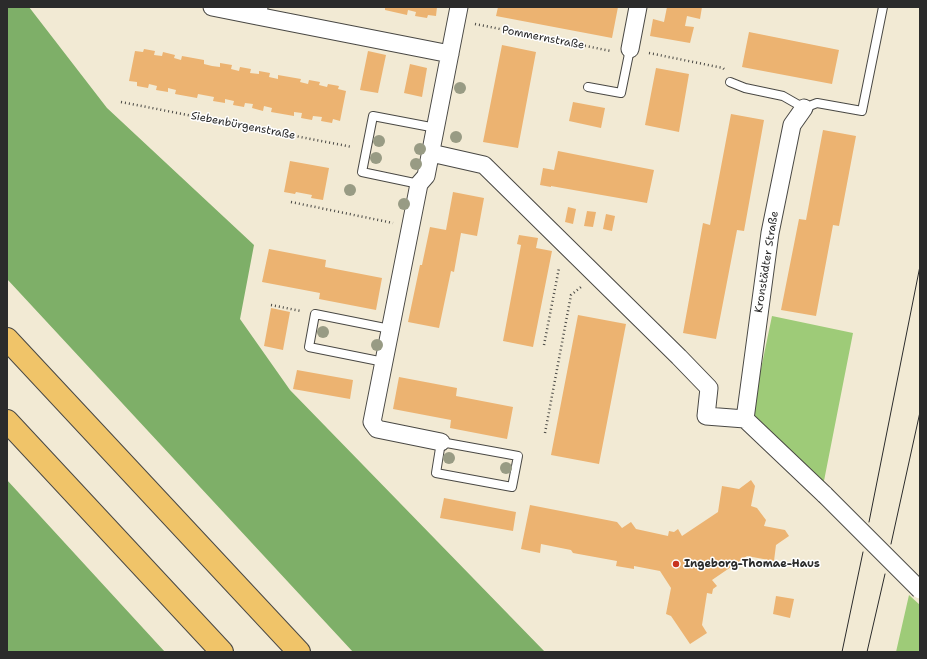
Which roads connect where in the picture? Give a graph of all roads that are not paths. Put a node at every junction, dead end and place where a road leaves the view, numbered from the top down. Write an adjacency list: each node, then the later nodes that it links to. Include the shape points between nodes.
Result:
1 (212, 7): 4 (street)
2 (638, 7): 6 (street)
3 (883, 7): 10 (lane, via 862,111 817,103)
4 (258, 12): 7 (street)
5 (458, 14): 7 (street)
6 (630, 52): 9 (lane, via 621,94)
7 (450, 54): 11 (street)
8 (730, 82): 10 (lane, via 783,96)
9 (588, 87)
10 (804, 108): 17 (street, Kronstädter Straße, via 792,125 770,233)
11 (436, 128): 12 (street); 13 (lane, via 373,116 362,172)
12 (430, 152): 13 (street, via 426,176); 17 (street, via 484,164 709,388 706,416)
13 (419, 184): 14 (street)
14 (390, 329): 16 (street); 16 (lane, via 315,314 309,347)
15 (7, 338): 22 (highway)
16 (384, 362): 19 (street, via 372,422 376,429)
17 (745, 419): 20 (street, bridge)
18 (7, 422): 21 (highway)
19 (441, 442): 19 (lane, via 518,456 512,487 436,473)
20 (920, 590)
21 (222, 652)
22 (299, 652)

